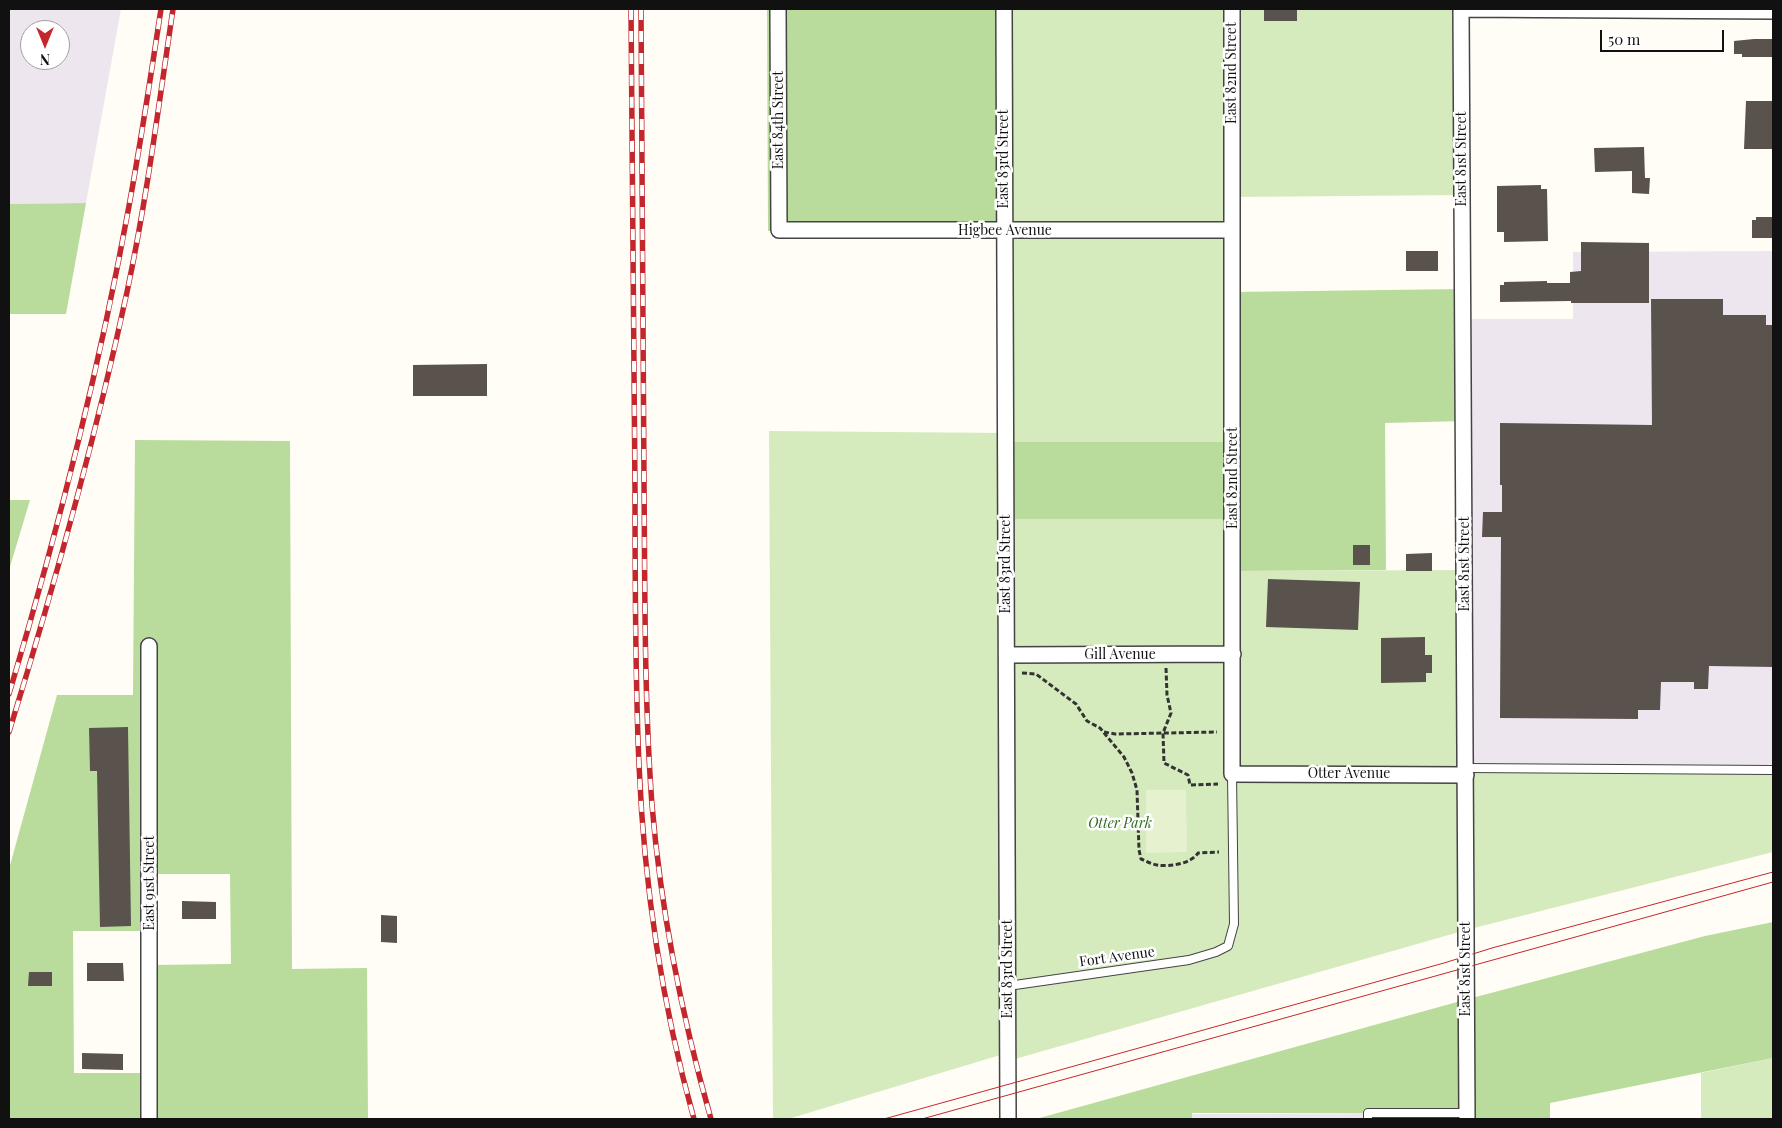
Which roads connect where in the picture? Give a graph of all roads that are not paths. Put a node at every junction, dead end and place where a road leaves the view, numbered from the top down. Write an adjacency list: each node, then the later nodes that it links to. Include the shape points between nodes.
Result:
1 (778, 9): 6 (street, East 84th Street)
2 (1004, 9): 8 (street, East 83rd Street)
3 (1232, 9): 7 (street, East 82nd Street)
4 (1461, 9): 5 (street); 13 (street, East 81st Street)
5 (1773, 11)
6 (779, 230): 8 (street, Higbee Avenue)
7 (1232, 230): 8 (street, Higbee Avenue); 10 (street, East 82nd Street)
8 (1005, 231): 11 (street, East 83rd Street)
9 (149, 646): 18 (street, East 91st Street)
10 (1233, 654): 11 (street, Gill Avenue); 14 (street, East 82nd Street)
11 (1007, 655): 16 (street, East 83rd Street)
12 (1773, 770): 13 (lane)
13 (1466, 771): 14 (street, Otter Avenue); 17 (street, East 81st Street)
14 (1232, 774): 15 (lane, East 82nd Street, via 1234,924)
15 (1228, 946): 16 (lane, Fort Avenue, via 1189,960)
16 (1008, 986): 19 (street, East 83rd Street)
17 (1467, 1116): 20 (lane, via 1368,1113)
18 (149, 1119)
19 (1008, 1119)
20 (1368, 1119)

